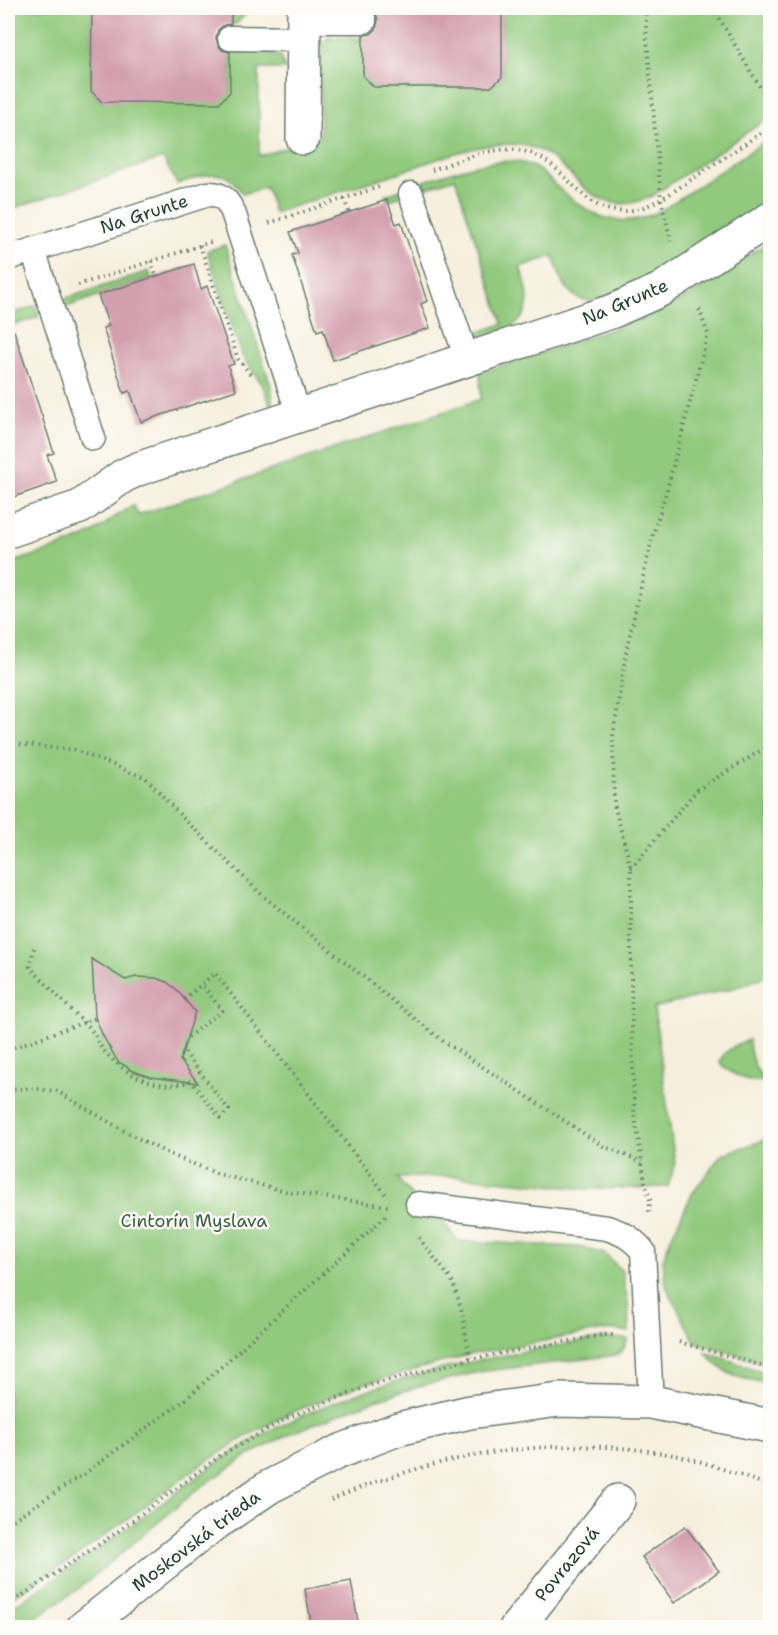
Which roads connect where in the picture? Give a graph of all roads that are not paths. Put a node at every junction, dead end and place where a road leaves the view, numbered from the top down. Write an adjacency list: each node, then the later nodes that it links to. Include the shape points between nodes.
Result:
1 (364, 21): 2 (lane)
2 (304, 23): 3 (lane); 4 (street)
3 (230, 38)
4 (303, 138)
5 (411, 194): 9 (lane)
6 (771, 219): 9 (street, Na Grunte, via 660,290 613,311)
7 (33, 250): 8 (lane); 10 (lane, Na Grunte, via 195,197 218,194 233,212); 11 (lane)
8 (8, 258)
9 (467, 359): 10 (street, Na Grunte)
10 (286, 419): 12 (street, Na Grunte, via 123,476 80,507)
11 (93, 438)
12 (8, 531)
13 (407, 1206): 14 (lane, via 607,1228 634,1240 643,1251)
14 (651, 1402): 15 (street, Moskovská trieda); 17 (street, Moskovská trieda, via 559,1400 470,1412 398,1429 338,1452 269,1487 210,1527)
15 (771, 1426)
16 (618, 1500): 18 (street, Povrazová)
17 (83, 1628)
18 (516, 1628)

